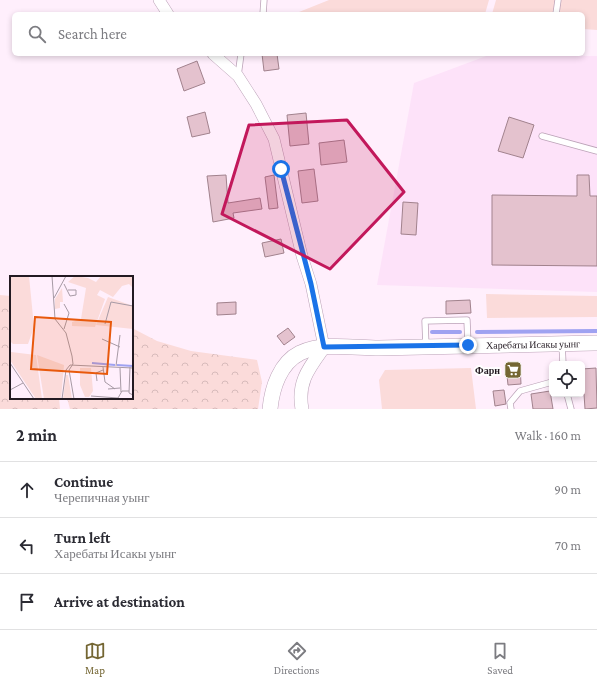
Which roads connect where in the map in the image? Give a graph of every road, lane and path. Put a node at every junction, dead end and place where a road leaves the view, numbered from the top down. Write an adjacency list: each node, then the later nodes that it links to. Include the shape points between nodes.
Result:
1 (159, 0): 4 (street)
2 (264, 0): 5 (lane)
3 (558, 0): 6 (lane)
4 (167, 12)
5 (263, 12)
6 (556, 12)
7 (214, 56): 9 (street)
8 (241, 56): 9 (lane)
9 (238, 76): 16 (street, via 274,140 311,284)
10 (542, 136): 11 (lane)
11 (597, 151)
12 (597, 343): 13 (main road, Харебаты Исакы уынг)
13 (562, 344): 14 (main road, Харебаты Исакы уынг); 17 (lane)
14 (468, 345): 15 (main road, Харебаты Исакы уынг); 15 (lane, via 467,320 425,320)
15 (426, 346): 16 (main road, Харебаты Исакы уынг)
16 (324, 347): 20 (main road, Харебаты Исакы уынг, via 300,353 284,366 271,397); 21 (street, via 305,374 300,399)
17 (563, 361)
18 (549, 383): 22 (lane, via 520,391 510,403)
19 (568, 397): 23 (lane)
20 (270, 409)
21 (302, 409)
22 (511, 409)
23 (571, 409)

